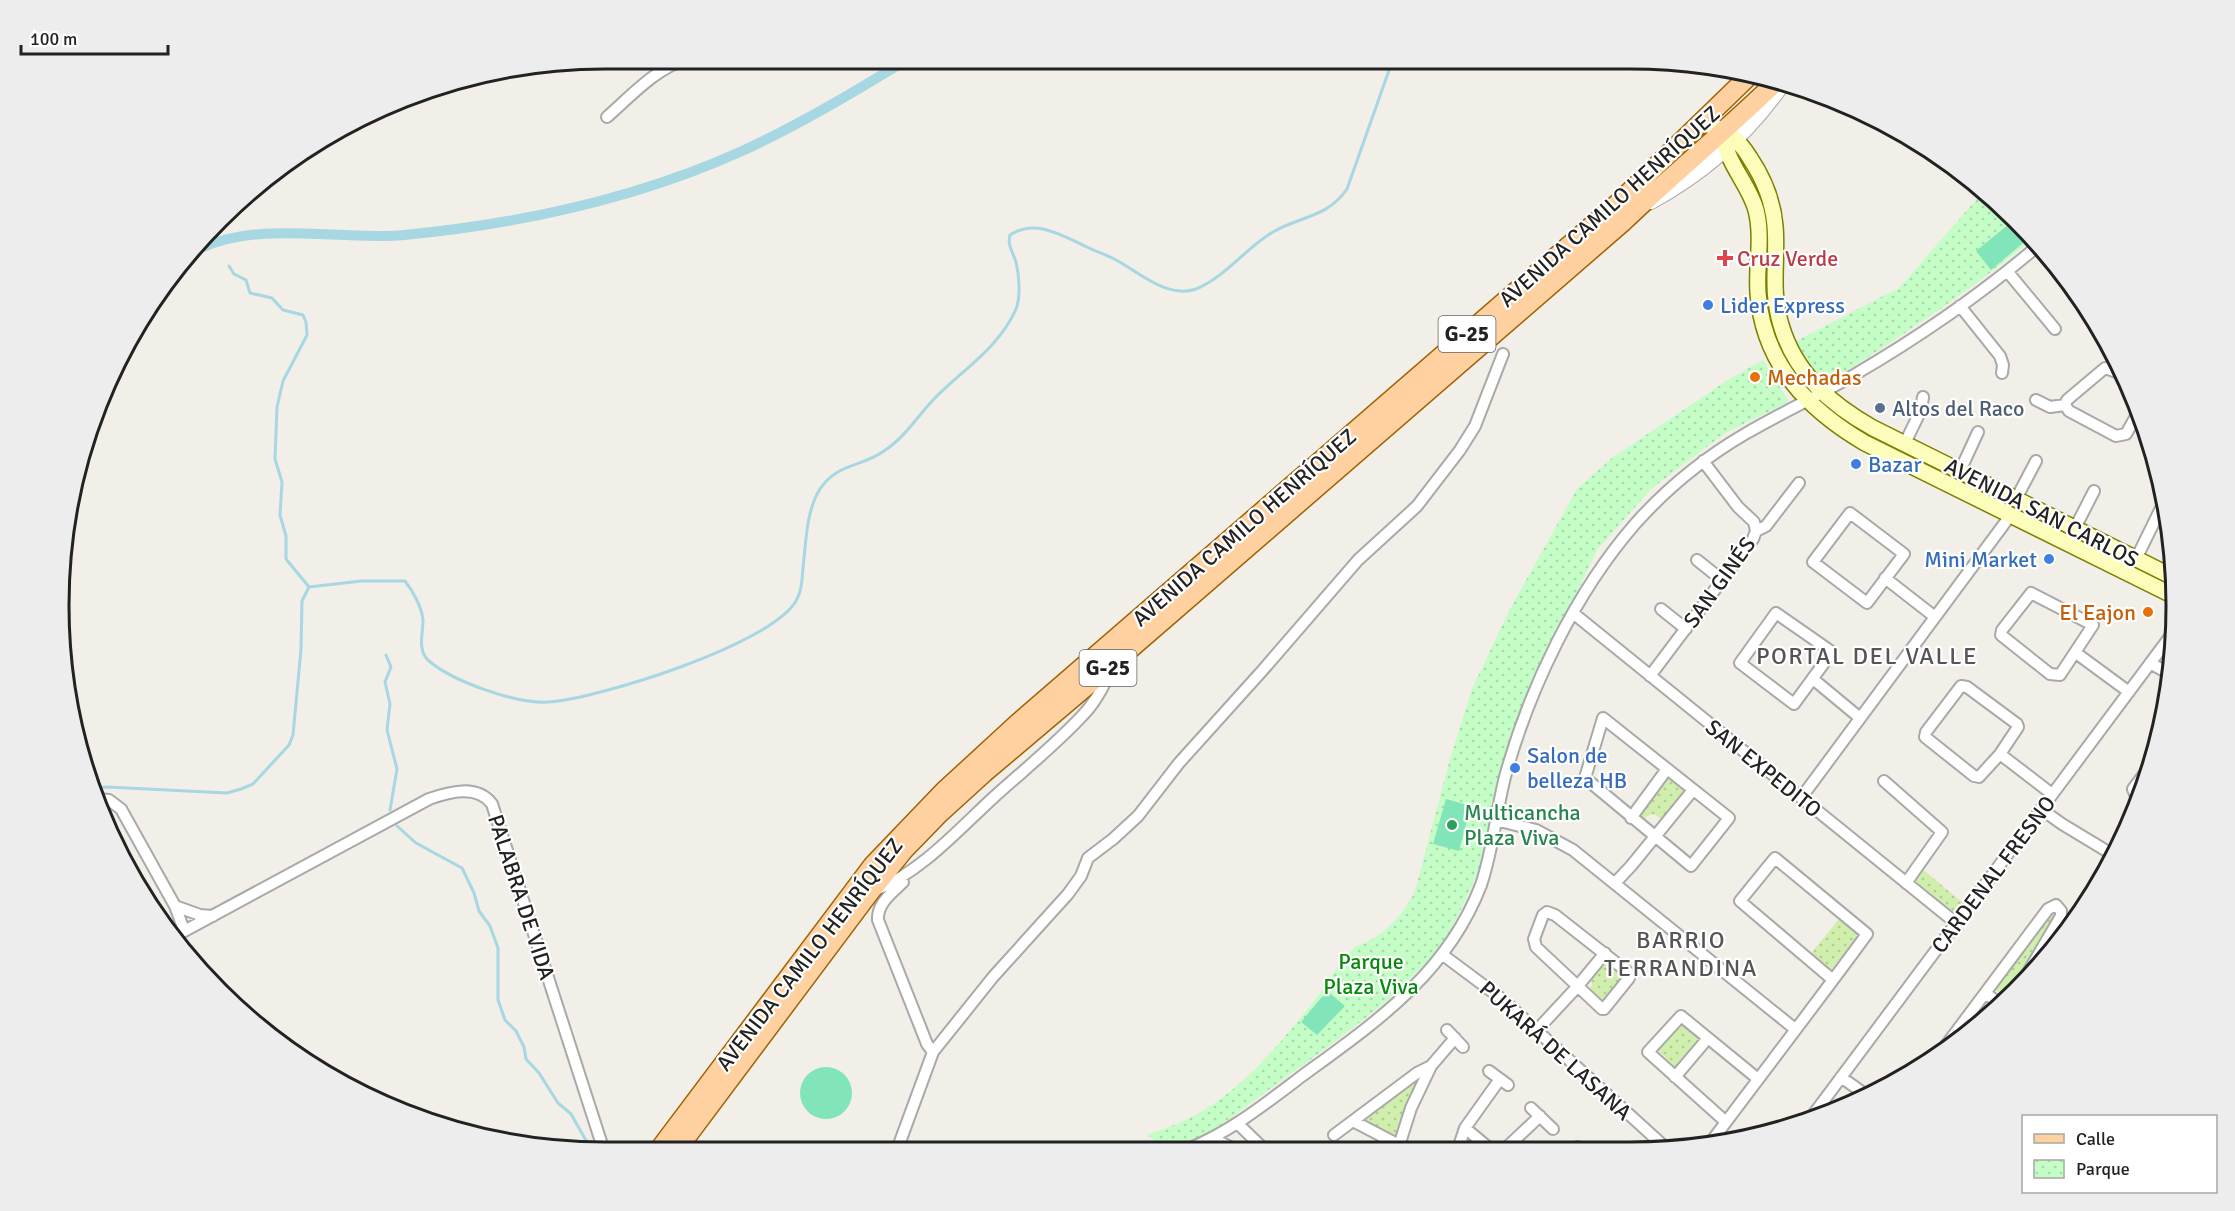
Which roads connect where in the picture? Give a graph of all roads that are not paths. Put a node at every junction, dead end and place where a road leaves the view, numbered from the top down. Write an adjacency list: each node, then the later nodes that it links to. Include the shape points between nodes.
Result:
1 (663, 69): 6 (street)
2 (1743, 81): 7 (main road, AVENIDA CAMILO HENRÍQUEZ / G-25)
3 (1758, 85): 8 (main road, via 1730,112)
4 (1771, 88): 8 (main road, AVENIDA CAMILO HENRÍQUEZ / G-25)
5 (1778, 90): 8 (street, AVENIDA CAMILO HENRÍQUEZ)
6 (607, 117)
7 (1700, 123): 8 (main road); 110 (main road, AVENIDA CAMILO HENRÍQUEZ / G-25, via 1610,210 944,790 873,865)
8 (1729, 139): 9 (main road, AVENIDA SAN CARLOS, via 1749,155); 10 (main road, AVENIDA SAN CARLOS); 48 (main road, AVENIDA CAMILO HENRÍQUEZ / G-25, via 1636,210)
9 (1764, 182): 10 (main road); 18 (main road, AVENIDA SAN CARLOS, via 1775,226 1774,287 1781,325 1797,361)
10 (1747, 187): 21 (main road, AVENIDA SAN CARLOS, via 1759,230 1758,293 1763,323 1780,365)
11 (2032, 251): 12 (street)
12 (2007, 271): 13 (street); 14 (street)
13 (1960, 306): 17 (street, via 2000,356); 18 (street)
14 (2055, 329)
15 (1503, 354): 90 (street, via 1475,426 1417,506 1350,569 1179,763 1138,816 1088,858 1068,894 993,977)
16 (2112, 370): 22 (street, via 2106,368)
17 (2002, 373)
18 (1822, 393): 21 (street); 25 (main road, AVENIDA SAN CARLOS, via 1853,417)
19 (1923, 397): 25 (street, via 1921,411)
20 (2036, 400): 22 (street, via 2050,407)
21 (1808, 401): 26 (street); 33 (main road, AVENIDA SAN CARLOS, via 1865,443)
22 (2065, 405): 23 (street, via 2069,411 2116,436 2126,434)
23 (2133, 421)
24 (1978, 432): 28 (street)
25 (1905, 444): 28 (main road, AVENIDA SAN CARLOS)
26 (1703, 461): 35 (street, SAN GINÉS, via 1754,522); 43 (street, via 1660,498 1622,540)
27 (2036, 461): 31 (street)
28 (1960, 471): 31 (main road, AVENIDA SAN CARLOS)
29 (1799, 483): 35 (street, via 1766,526)
30 (2094, 491): 34 (street)
31 (2016, 499): 34 (main road, AVENIDA SAN CARLOS)
32 (2158, 514): 36 (street)
33 (2010, 516): 41 (main road, AVENIDA SAN CARLOS); 44 (street)
34 (2074, 528): 36 (main road, AVENIDA SAN CARLOS)
35 (1756, 531): 40 (street, SAN GINÉS)
36 (2136, 559): 38 (main road, AVENIDA SAN CARLOS)
37 (1697, 560): 40 (street)
38 (2165, 574)
39 (1885, 578): 39 (street, via 1905,554 1850,513 1813,562 1867,603); 44 (street)
40 (1722, 580): 45 (street, SAN GINÉS)
41 (2166, 592)
42 (1661, 609): 45 (street)
43 (1573, 613): 51 (street, SAN EXPEDITO); 64 (street, via 1520,729)
44 (1935, 617): 54 (street)
45 (1686, 628): 51 (street, SAN GINÉS)
46 (2165, 644): 49 (street, CARDENAL FRESNO)
47 (2076, 653): 47 (street, via 2093,625 2036,594 2028,595 2002,630 2004,638 2056,676); 53 (street)
48 (1114, 663): 67 (street, via 1083,715); 70 (main road, AVENIDA CAMILO HENRÍQUEZ / G-25, via 962,792 904,850)
49 (2150, 663): 50 (street); 53 (street, CARDENAL FRESNO)
50 (2162, 669)
51 (1650, 676): 60 (street, SAN EXPEDITO)
52 (1813, 679): 52 (street, via 1794,704 1740,663 1776,613 1832,652); 54 (street)
53 (2129, 692): 59 (street, CARDENAL FRESNO)
54 (1860, 718): 60 (street)
55 (2000, 754): 55 (street, via 2017,731 2017,724 1961,686 1925,737 1974,776 1983,775); 59 (street)
56 (1667, 769): 58 (street); 63 (street); 63 (street, via 1603,718 1585,778)
57 (1884, 781): 69 (street, via 1942,832)
58 (1693, 790): 65 (street); 65 (street, via 1729,818 1691,866)
59 (2052, 794): 62 (street, CARDENAL FRESNO)
60 (1801, 798): 69 (street, SAN EXPEDITO)
61 (106, 800): 71 (street, PALABRA DE VIDA, via 121,809)
62 (2041, 809): 66 (street); 73 (street, CARDENAL FRESNO)
63 (1631, 818): 65 (street)
64 (1496, 820): 68 (street, via 1549,836); 78 (street, via 1480,886)
65 (1655, 837): 68 (street)
66 (2107, 851)
67 (927, 858): 70 (street, via 891,884); 90 (street, via 885,898 878,911 880,928)
68 (1615, 883): 84 (street)
69 (1906, 883): 73 (street, SAN EXPEDITO)
70 (870, 892): 111 (main road, AVENIDA CAMILO HENRÍQUEZ / G-25)
71 (175, 906): 72 (street); 74 (street, PALABRA DE VIDA)
72 (213, 916): 75 (street, PALABRA DE VIDA); 109 (street, PALABRA DE VIDA, via 429,799 459,792 487,798)
73 (1956, 923): 94 (street, CARDENAL FRESNO)
74 (179, 930)
75 (180, 932)
76 (2043, 947): 81 (street, via 2061,916 2055,905 2048,909)
77 (1605, 953): 80 (street); 80 (street, via 1629,978 1604,1010); 80 (street, via 1554,915 1543,915 1534,939 1536,947)
78 (1443, 955): 86 (street, PUKARÁ DE LASANA); 102 (street, via 1381,1017)
79 (1833, 980): 79 (street, via 1740,901 1774,858 1867,934); 84 (street)
80 (1577, 987): 86 (street)
81 (1986, 994): 82 (street); 83 (street)
82 (1994, 999)
83 (1960, 1028)
84 (1795, 1029): 95 (street)
85 (1447, 1030): 87 (street)
86 (1537, 1030): 108 (street, PUKARÁ DE LASANA)
87 (1455, 1038): 89 (street); 91 (street)
88 (1708, 1038): 93 (street); 93 (street, via 1681,1016 1648,1052); 95 (street)
89 (1463, 1047)
90 (933, 1052): 112 (street)
91 (1431, 1066): 100 (street); 117 (street)
92 (1490, 1071): 103 (street, via 1504,1082)
93 (1675, 1077): 101 (street)
94 (1841, 1077): 96 (street); 98 (street, CARDENAL FRESNO)
95 (1758, 1078): 101 (street)
96 (1859, 1090)
97 (1531, 1108): 99 (street)
98 (1818, 1108)
99 (1540, 1116): 104 (street); 120 (street)
100 (1353, 1120): 105 (street); 116 (street)
101 (1726, 1122): 106 (street)
102 (1238, 1124): 107 (street); 115 (street)
103 (1464, 1128): 118 (street); 119 (street)
104 (1553, 1129)
105 (1334, 1135)
106 (1717, 1135)
107 (1214, 1138): 113 (street); 114 (street)
108 (1659, 1141)
109 (601, 1142)
110 (665, 1142)
111 (683, 1142)
112 (900, 1142)
113 (1205, 1142)
114 (1221, 1142)
115 (1257, 1142)
116 (1390, 1142)
117 (1401, 1142)
118 (1460, 1142)
119 (1482, 1142)
120 (1512, 1142)

